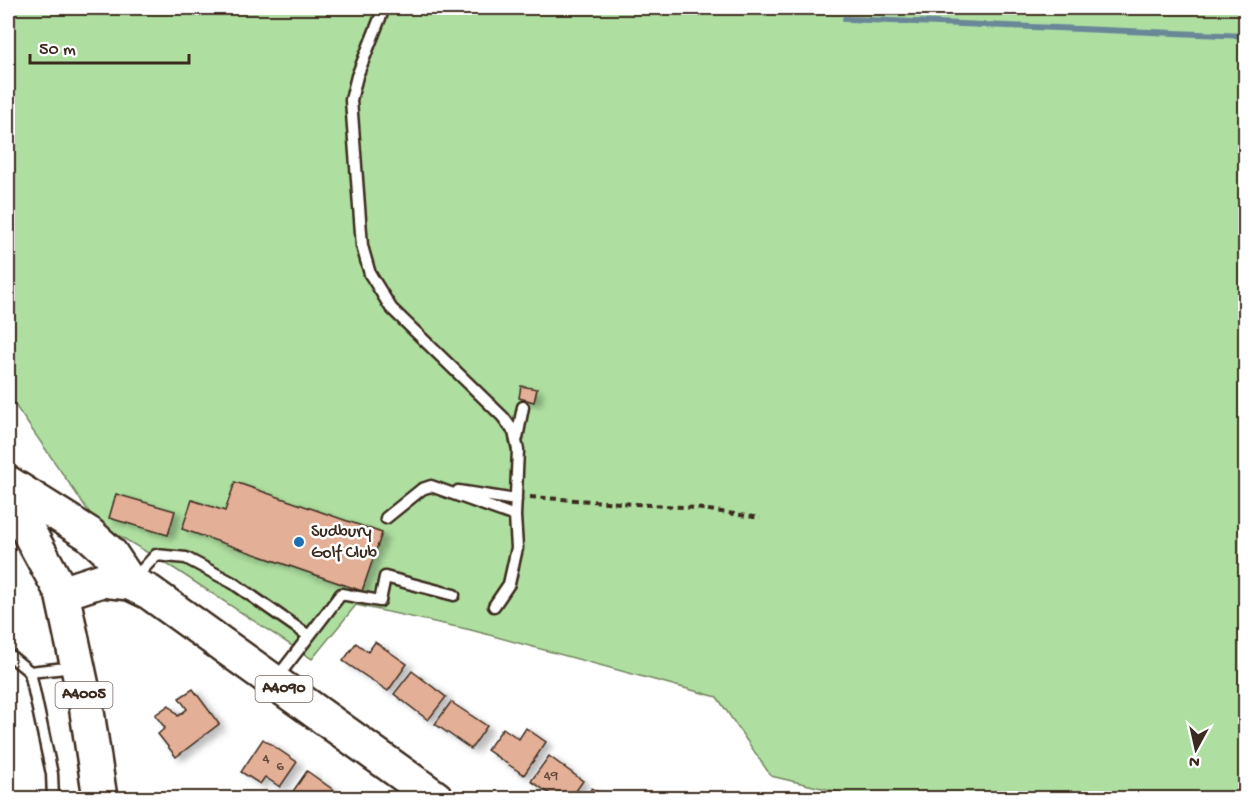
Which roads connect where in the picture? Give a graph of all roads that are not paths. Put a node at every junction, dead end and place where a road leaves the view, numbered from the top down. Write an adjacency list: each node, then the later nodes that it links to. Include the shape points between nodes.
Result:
1 (384, 8): 3 (lane, via 351,100 362,246 370,274 391,308 502,417)
2 (524, 407): 3 (lane)
3 (516, 441): 7 (lane)
4 (8, 483): 10 (main road, via 89,534 110,553)
5 (431, 486): 7 (lane); 8 (lane); 9 (lane)
6 (8, 494): 11 (main road, A4005)
7 (518, 498): 8 (lane)
8 (515, 516): 13 (lane, via 517,548 509,584)
9 (386, 518)
10 (130, 583): 11 (main road, A4090, via 102,580); 14 (lane, via 156,555 186,558 233,584); 18 (main road, A4090)
11 (62, 592): 16 (main road, A4005)
12 (454, 595): 14 (lane, via 385,577 380,601 341,594)
13 (494, 606)
14 (309, 636): 18 (lane)
15 (8, 654): 17 (lane)
16 (78, 666): 17 (lane); 20 (main road, A4005)
17 (30, 672): 19 (lane, via 52,774)
18 (274, 682): 21 (main road, A4090)
19 (53, 798)
20 (100, 798)
21 (436, 798)

